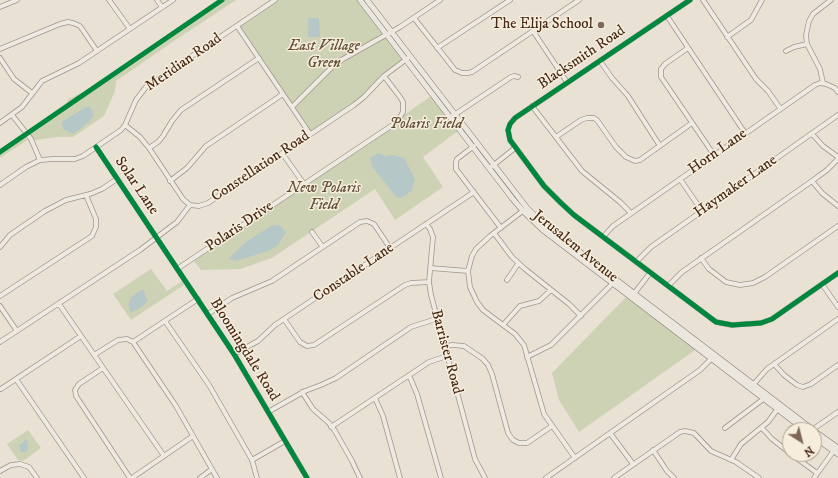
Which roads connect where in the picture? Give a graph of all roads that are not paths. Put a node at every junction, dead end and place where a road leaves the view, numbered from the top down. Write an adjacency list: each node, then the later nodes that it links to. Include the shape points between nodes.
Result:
1 (17, 0): 15 (street)
2 (109, 0): 20 (street)
3 (157, 0): 16 (street)
4 (173, 0): 16 (street)
5 (275, 0): 19 (street, Meridian Road)
6 (440, 0): 18 (street)
7 (510, 0): 25 (street)
8 (579, 0): 14 (street)
9 (690, 0): 17 (street, Blacksmith Road)
10 (703, 0): 23 (street)
11 (762, 0): 23 (street, via 751,20)
12 (831, 0): 24 (street, via 818,9 809,21)
13 (366, 1): 22 (main road, Jerusalem Avenue)
14 (572, 2): 21 (street)
15 (0, 7)
16 (162, 7): 20 (street)
17 (667, 16): 26 (street); 33 (street, Blacksmith Road)
18 (414, 18): 22 (street); 25 (street)
19 (237, 26): 31 (street); 49 (street, Meridian Road, via 146,87 136,100)
20 (130, 29): 28 (street)
21 (533, 31): 25 (street, via 468,73 455,70); 36 (street)
22 (389, 33): 32 (main road, Jerusalem Avenue); 42 (street, via 333,66)
23 (727, 37): 43 (street)
24 (807, 44): 29 (street); 37 (street, via 820,69)
25 (437, 48)
26 (688, 48): 48 (street, via 665,64 661,74); 50 (street)
27 (0, 49): 28 (street, via 68,22 80,26)
28 (97, 50): 39 (street, via 71,68 46,78)
29 (786, 51)
30 (0, 58): 39 (street, via 14,79)
31 (259, 58): 40 (street); 57 (street, via 181,110 164,136)
32 (408, 58): 34 (street, Constellation Road); 46 (main road, Jerusalem Avenue)
33 (600, 61): 36 (street, Blacksmith Road); 55 (street, via 624,90)
34 (384, 76): 51 (street, Constellation Road, via 354,105); 68 (street, Polaris Drive, via 403,102 400,119)
35 (518, 77): 46 (street, via 511,77)
36 (567, 82): 41 (street, Blacksmith Road)
37 (823, 83): 38 (street); 43 (street, Horn Lane, via 815,85)
38 (838, 92)
39 (32, 93): 44 (street, via 22,108)
40 (283, 94): 42 (street); 66 (street, via 206,146 188,168)
41 (532, 106): 53 (street); 58 (street, Blacksmith Road, via 510,124 509,137)
42 (292, 107): 51 (street)
43 (780, 108): 50 (street, Horn Lane)
44 (12, 115): 47 (street); 62 (street, via 31,139)
45 (838, 115): 52 (street, Haymaker Lane)
46 (453, 116): 54 (main road, Jerusalem Avenue)
47 (0, 123)
48 (692, 123): 55 (street); 60 (street)
49 (125, 125): 56 (street, Meridian Road); 57 (street, Constellation Road)
50 (745, 133): 60 (street, Horn Lane)
51 (310, 134): 59 (street, Constellation Road)
52 (812, 134): 61 (street); 75 (street, Haymaker Lane)
53 (556, 137): 55 (street, via 590,117 597,120 616,147 630,160 640,160); 76 (street, via 582,171)
54 (475, 145): 63 (main road, Jerusalem Avenue); 70 (street, via 457,159 456,166)
55 (660, 146)
56 (96, 147): 62 (street, Meridian Road, via 75,159); 64 (street, Solar Lane)
57 (149, 148): 66 (street, Constellation Road)
58 (515, 148): 63 (street); 82 (street, Blacksmith Road, via 552,195)
59 (282, 152): 68 (street); 72 (street, Constellation Road, via 208,203)
60 (714, 155): 65 (street, Horn Lane)
61 (838, 158): 67 (street)
62 (40, 160): 69 (street, Meridian Road)
63 (491, 166): 74 (main road, Jerusalem Avenue)
64 (117, 179): 71 (street, via 102,189); 83 (street, Solar Lane)
65 (680, 179): 75 (street); 76 (street, Horn Lane)
66 (170, 181): 72 (street, Constellation Road)
67 (812, 181): 73 (street); 87 (street)
68 (304, 184): 91 (street, Polaris Drive)
69 (0, 185)
70 (474, 192): 77 (street, Constable Lane); 79 (street)
71 (86, 195): 85 (street, via 66,200 45,210 10,235); 101 (street, via 96,219 96,228 92,236)
72 (190, 205): 83 (street, via 177,222)
73 (838, 206)
74 (525, 210): 79 (street); 97 (main road, Jerusalem Avenue)
75 (702, 211): 88 (street, Haymaker Lane, via 649,248)
76 (631, 213): 82 (street, Horn Lane)
77 (426, 224): 86 (street, Constable Lane); 90 (street, Barrister Road, via 433,237)
78 (838, 226): 87 (street, via 753,284 726,282 709,269)
79 (501, 228): 81 (street)
80 (312, 232): 84 (street)
81 (494, 233): 89 (street); 92 (street, via 476,249)
82 (603, 237): 88 (street, Blacksmith Road)
83 (157, 238): 91 (street, Bloomingdale Road); 104 (street)
84 (322, 246): 86 (street, via 360,222 367,221 374,224); 107 (street, via 272,280 232,298)
85 (0, 247)
86 (390, 248): 109 (street, Constable Lane)
87 (701, 258): 99 (street)
88 (636, 262): 93 (street, Blacksmith Road)
89 (518, 264): 95 (street); 100 (street)
90 (430, 268): 92 (street); 96 (street, Barrister Road)
91 (177, 269): 103 (street, Bloomingdale Road)
92 (468, 271): 113 (street, via 470,287 477,302 483,310)
93 (650, 273): 99 (street); 102 (street)
94 (838, 273): 98 (street)
95 (507, 280)
96 (429, 282): 109 (street, via 405,285 314,346 300,342); 110 (street, Barrister Road)
97 (614, 282): 102 (main road, Jerusalem Avenue); 108 (street)
98 (822, 284): 99 (street, via 772,319 761,323 732,325 711,320); 106 (street)
99 (668, 286)
100 (551, 290): 108 (street); 113 (street, via 540,301 520,306)
101 (0, 296)
102 (632, 296): 123 (main road, Jerusalem Avenue)
103 (198, 299): 107 (street, Bloomingdale Road); 112 (street)
104 (59, 304): 114 (street); 115 (street)
105 (0, 306): 114 (street)
106 (838, 307)
107 (208, 314): 119 (street, Bloomingdale Road)
108 (581, 316): 122 (street, via 550,346)
109 (284, 319): 119 (street, Constable Lane, via 258,341)
110 (436, 319): 118 (street, Barrister Road); 131 (street, via 411,327 336,378)
111 (838, 319): 124 (street)
112 (165, 321): 117 (street); 154 (street, via 209,385)
113 (503, 325): 122 (street, via 519,338)
114 (17, 331): 116 (street)
115 (81, 336): 120 (street); 128 (street)
116 (0, 342)
117 (133, 342): 120 (street, via 127,339 118,340); 145 (street)
118 (444, 346): 121 (street, Barrister Road); 140 (street, via 464,346 484,359 492,374 508,433 513,440 527,443)
119 (234, 354): 135 (street, Bloomingdale Road)
120 (94, 355): 126 (street)
121 (447, 356): 127 (street, via 429,362); 172 (street, Barrister Road, via 475,459)
122 (527, 357): 140 (street, via 541,406)
123 (712, 357): 129 (main road, Jerusalem Avenue); 144 (street, via 700,370)
124 (774, 364): 125 (street, via 788,378 803,387 812,384); 129 (street)
125 (838, 365)
126 (103, 368): 152 (street); 164 (street, via 79,384 75,390 76,396)
127 (408, 376): 133 (street); 171 (street, via 418,394)
128 (16, 379): 130 (street); 163 (street)
129 (751, 386): 132 (main road, Jerusalem Avenue)
130 (1, 389)
131 (302, 392): 135 (street); 141 (street, via 313,409)
132 (766, 397): 134 (main road, Jerusalem Avenue); 142 (street)
133 (375, 398): 141 (street); 170 (street, via 383,416)
134 (779, 407): 137 (main road, Jerusalem Avenue); 138 (main road, Jerusalem Avenue); 143 (street)
135 (268, 412): 147 (street, Bloomingdale Road)
136 (838, 412): 139 (street)
137 (796, 422)
138 (801, 422)
139 (822, 424)
140 (552, 426): 153 (street)
141 (331, 427): 169 (street)
142 (725, 428)
143 (762, 428): 149 (street); 155 (street, via 742,444)
144 (610, 433): 153 (street); 157 (street)
145 (193, 436): 152 (street); 158 (street)
146 (822, 438): 151 (main road, Jerusalem Avenue)
147 (285, 441): 154 (street); 168 (street, Bloomingdale Road)
148 (822, 441): 151 (main road)
149 (782, 447)
150 (653, 450): 155 (street, via 680,432 689,431 711,452); 157 (street); 174 (street)
151 (837, 450): 160 (street)
152 (164, 456): 164 (street)
153 (575, 458): 173 (street)
154 (252, 460): 167 (street)
155 (731, 460): 175 (street)
156 (802, 462): 160 (street)
157 (633, 464): 161 (street)
158 (212, 469): 165 (street); 166 (street)
159 (0, 472): 162 (street, via 18,464 29,468)
160 (817, 473): 176 (street)
161 (617, 477)
162 (37, 478)
163 (84, 478)
164 (131, 478)
165 (200, 478)
166 (217, 478)
167 (257, 478)
168 (307, 478)
169 (360, 478)
170 (400, 478)
171 (441, 478)
172 (485, 478)
173 (546, 478)
174 (674, 478)
175 (759, 478)
176 (814, 478)

